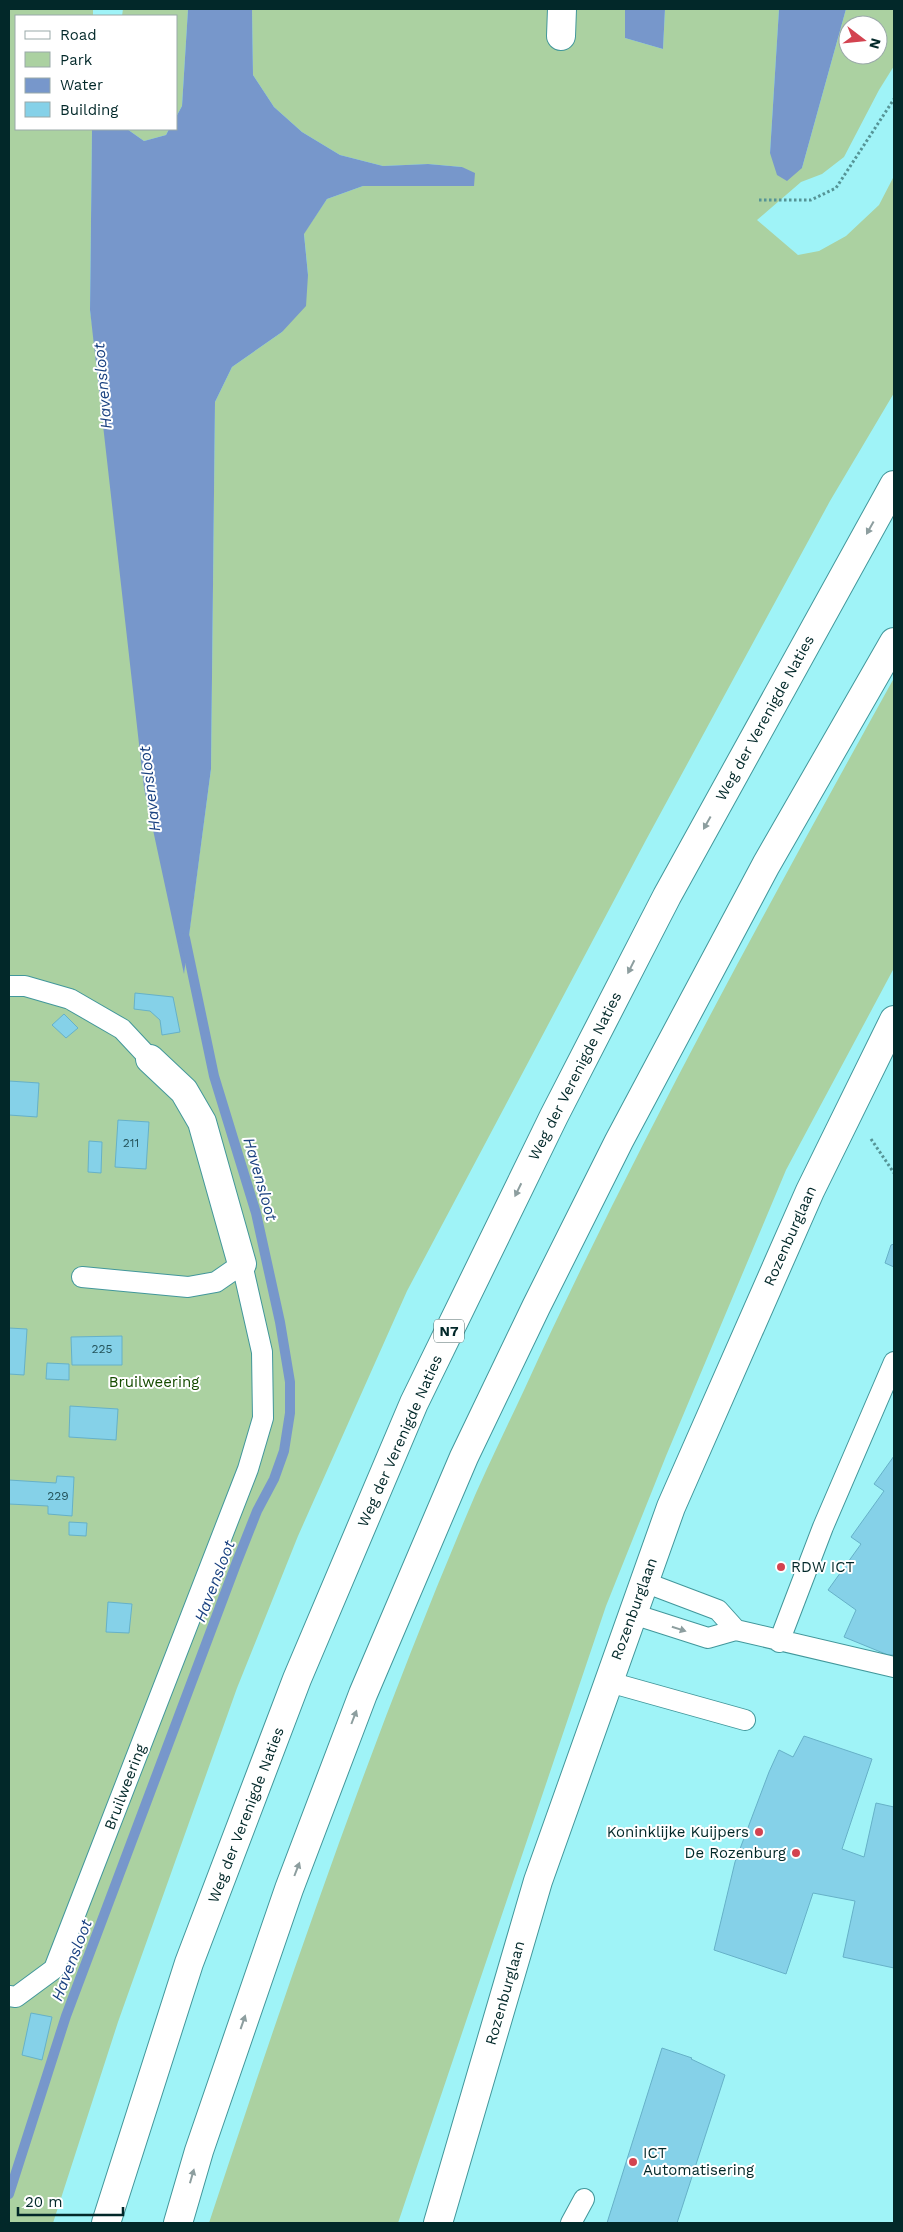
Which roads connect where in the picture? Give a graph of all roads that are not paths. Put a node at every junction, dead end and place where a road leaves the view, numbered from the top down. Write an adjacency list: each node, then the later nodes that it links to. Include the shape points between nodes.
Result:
1 (562, 9): 2 (main road)
2 (561, 36)
3 (894, 485): 20 (main road, Weg der Verenigde Naties / N7, one-way to 20, via 667,896 554,1116 414,1403 297,1679 189,1963)
4 (894, 642): 21 (main road, one-way to 4, via 199,2151 289,1889 363,1694 464,1457 619,1141 766,865)
5 (9, 986): 7 (lane, Bruilweering, via 25,986 70,999 122,1029)
6 (894, 1020): 11 (main road, Rozenburglaan, via 810,1191 671,1507)
7 (150, 1059): 8 (main road, Bruilweering, via 184,1091 202,1122)
8 (242, 1264): 9 (lane, via 216,1282 188,1287); 18 (lane, Bruilweering, via 262,1352 263,1418 248,1469 54,1969 16,1997)
9 (82, 1277)
10 (894, 1362): 14 (lane, via 823,1527)
11 (644, 1582): 12 (main road, Rozenburglaan); 13 (lane, via 718,1610)
12 (633, 1614): 13 (lane, one-way to 13, via 708,1638); 16 (main road, Rozenburglaan)
13 (736, 1630): 14 (lane)
14 (779, 1642): 15 (lane)
15 (894, 1667)
16 (609, 1682): 17 (lane); 22 (main road, Rozenburglaan, via 538,1881)
17 (745, 1720)
18 (9, 1996)
19 (584, 2199): 23 (lane)
20 (106, 2223)
21 (178, 2223)
22 (438, 2223)
23 (571, 2223)

